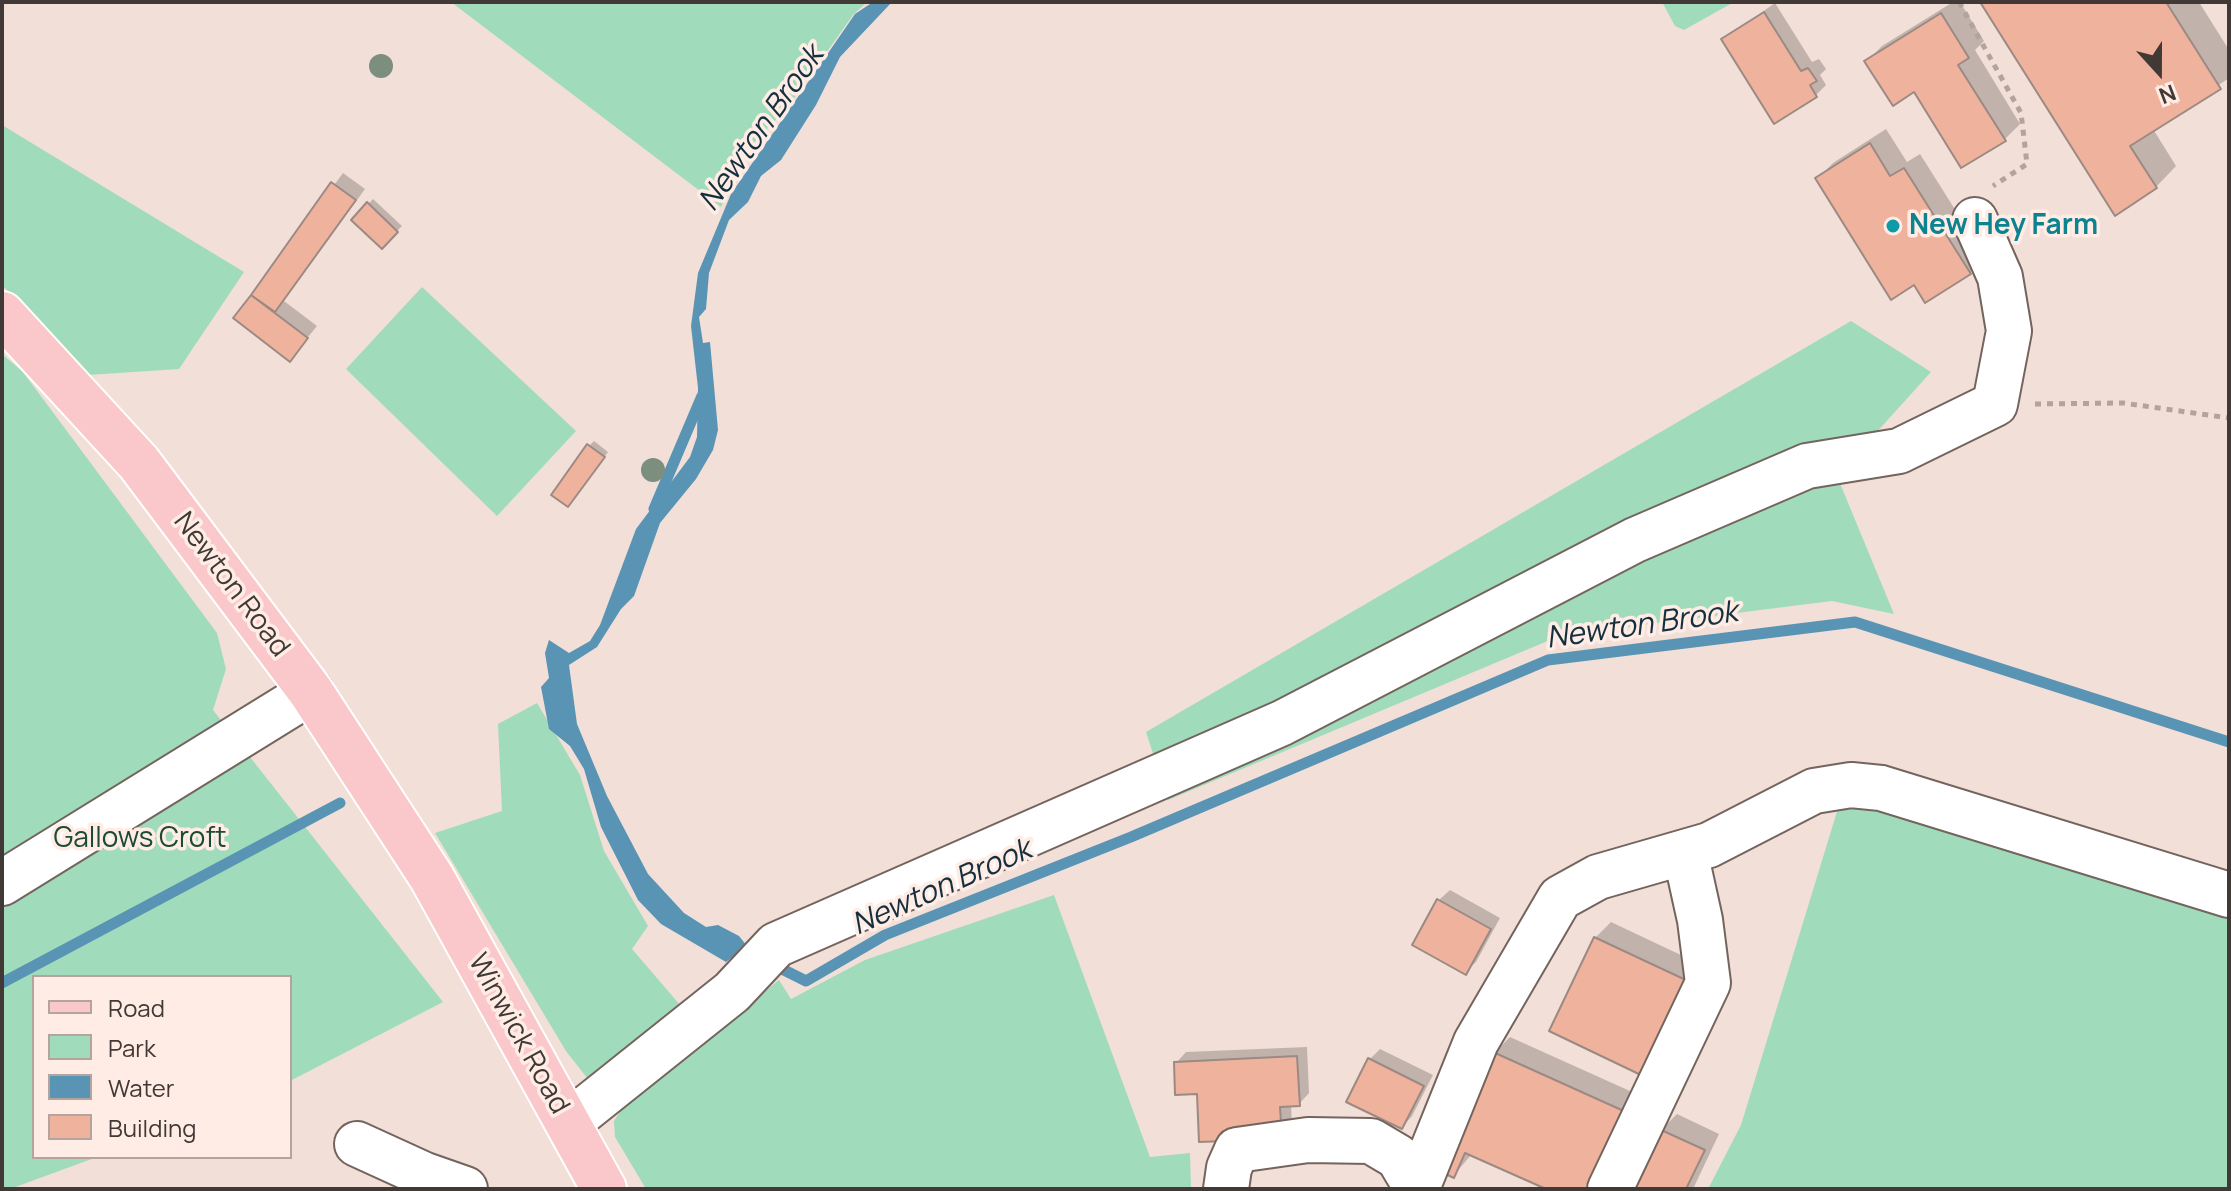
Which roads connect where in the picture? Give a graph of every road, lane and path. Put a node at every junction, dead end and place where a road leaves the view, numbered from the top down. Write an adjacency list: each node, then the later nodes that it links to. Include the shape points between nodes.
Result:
1 (1959, 2): 2 (path, via 2021,113 2027,164 1968,202)
2 (1975, 220): 4 (street, via 2000,277 2009,331)
3 (2, 314): 6 (main road, Newton Road, via 139,463)
4 (1995, 404): 5 (path, via 2123,403); 11 (street, via 1899,451 1807,466 1635,540 1282,723 776,945 732,992)
5 (2229, 418)
6 (311, 692): 8 (main road, Newton Road); 9 (street)
7 (1685, 852): 10 (street, via 1741,832 1814,791 1851,785 1881,788); 13 (street, via 1598,877 1560,898 1476,1042); 17 (street, via 1708,983)
8 (432, 878): 11 (main road, Winwick Road)
9 (2, 883)
10 (2229, 895)
11 (568, 1123): 15 (main road, Winwick Road)
12 (357, 1144): 14 (street)
13 (1418, 1188): 16 (street, via 1398,1157 1371,1141 1308,1140 1237,1150)
14 (465, 1189)
15 (604, 1189)
16 (1226, 1189)
17 (1610, 1189)

